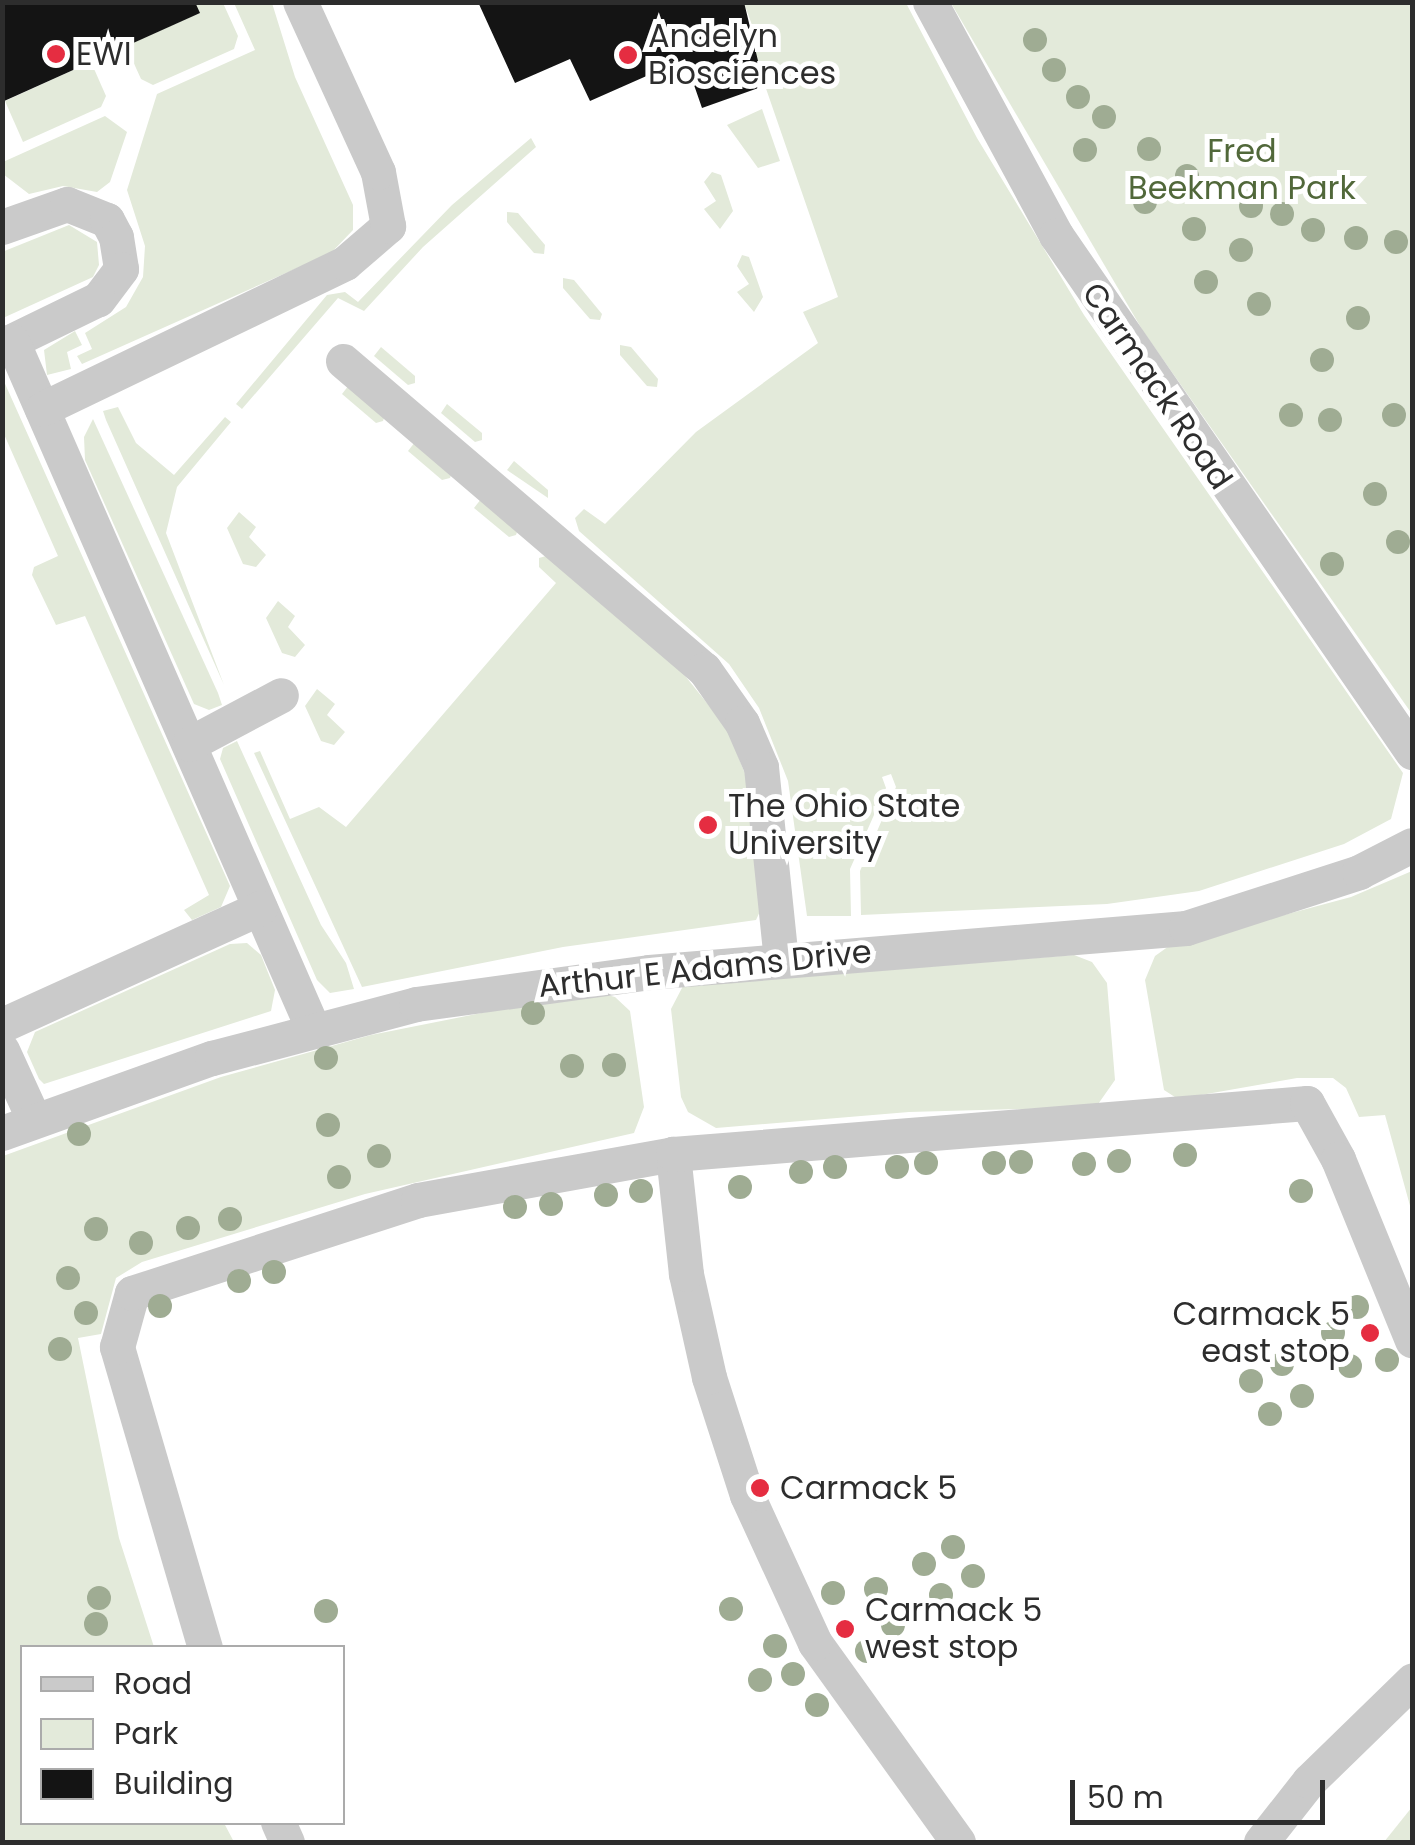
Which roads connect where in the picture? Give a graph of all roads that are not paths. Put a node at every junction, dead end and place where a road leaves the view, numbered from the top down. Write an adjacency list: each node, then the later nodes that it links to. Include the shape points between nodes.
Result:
1 (300, 2): 6 (street, via 378,172 388,226 345,263)
2 (930, 2): 9 (street, Carmack Road, via 1056,234 1213,472)
3 (2, 227): 4 (street, via 46,208 86,208 107,220 120,270 98,299)
4 (7, 343): 6 (street)
5 (343, 360): 12 (street, via 704,669 742,723 761,766)
6 (42, 409): 8 (street)
7 (281, 695): 8 (street)
8 (188, 744): 11 (street)
9 (1412, 752)
10 (1412, 845): 12 (street, Arthur E Adams Drive, via 1359,872 1186,928)
11 (260, 908): 13 (street); 14 (street)
12 (781, 959): 14 (street, Arthur E Adams Drive, via 416,1004)
13 (2, 1026)
14 (313, 1029): 16 (street, Arthur E Adams Drive, via 125,1085)
15 (2, 1050): 16 (street)
16 (18, 1126)
17 (673, 1154): 18 (street, via 1308,1103); 19 (street, via 418,1200 132,1293 117,1347); 21 (street, via 686,1274 746,1495 815,1643 916,1793)
18 (1412, 1340)
19 (204, 1645)
20 (1412, 1680): 22 (street, via 1309,1781)
21 (958, 1842)
22 (1262, 1842)

